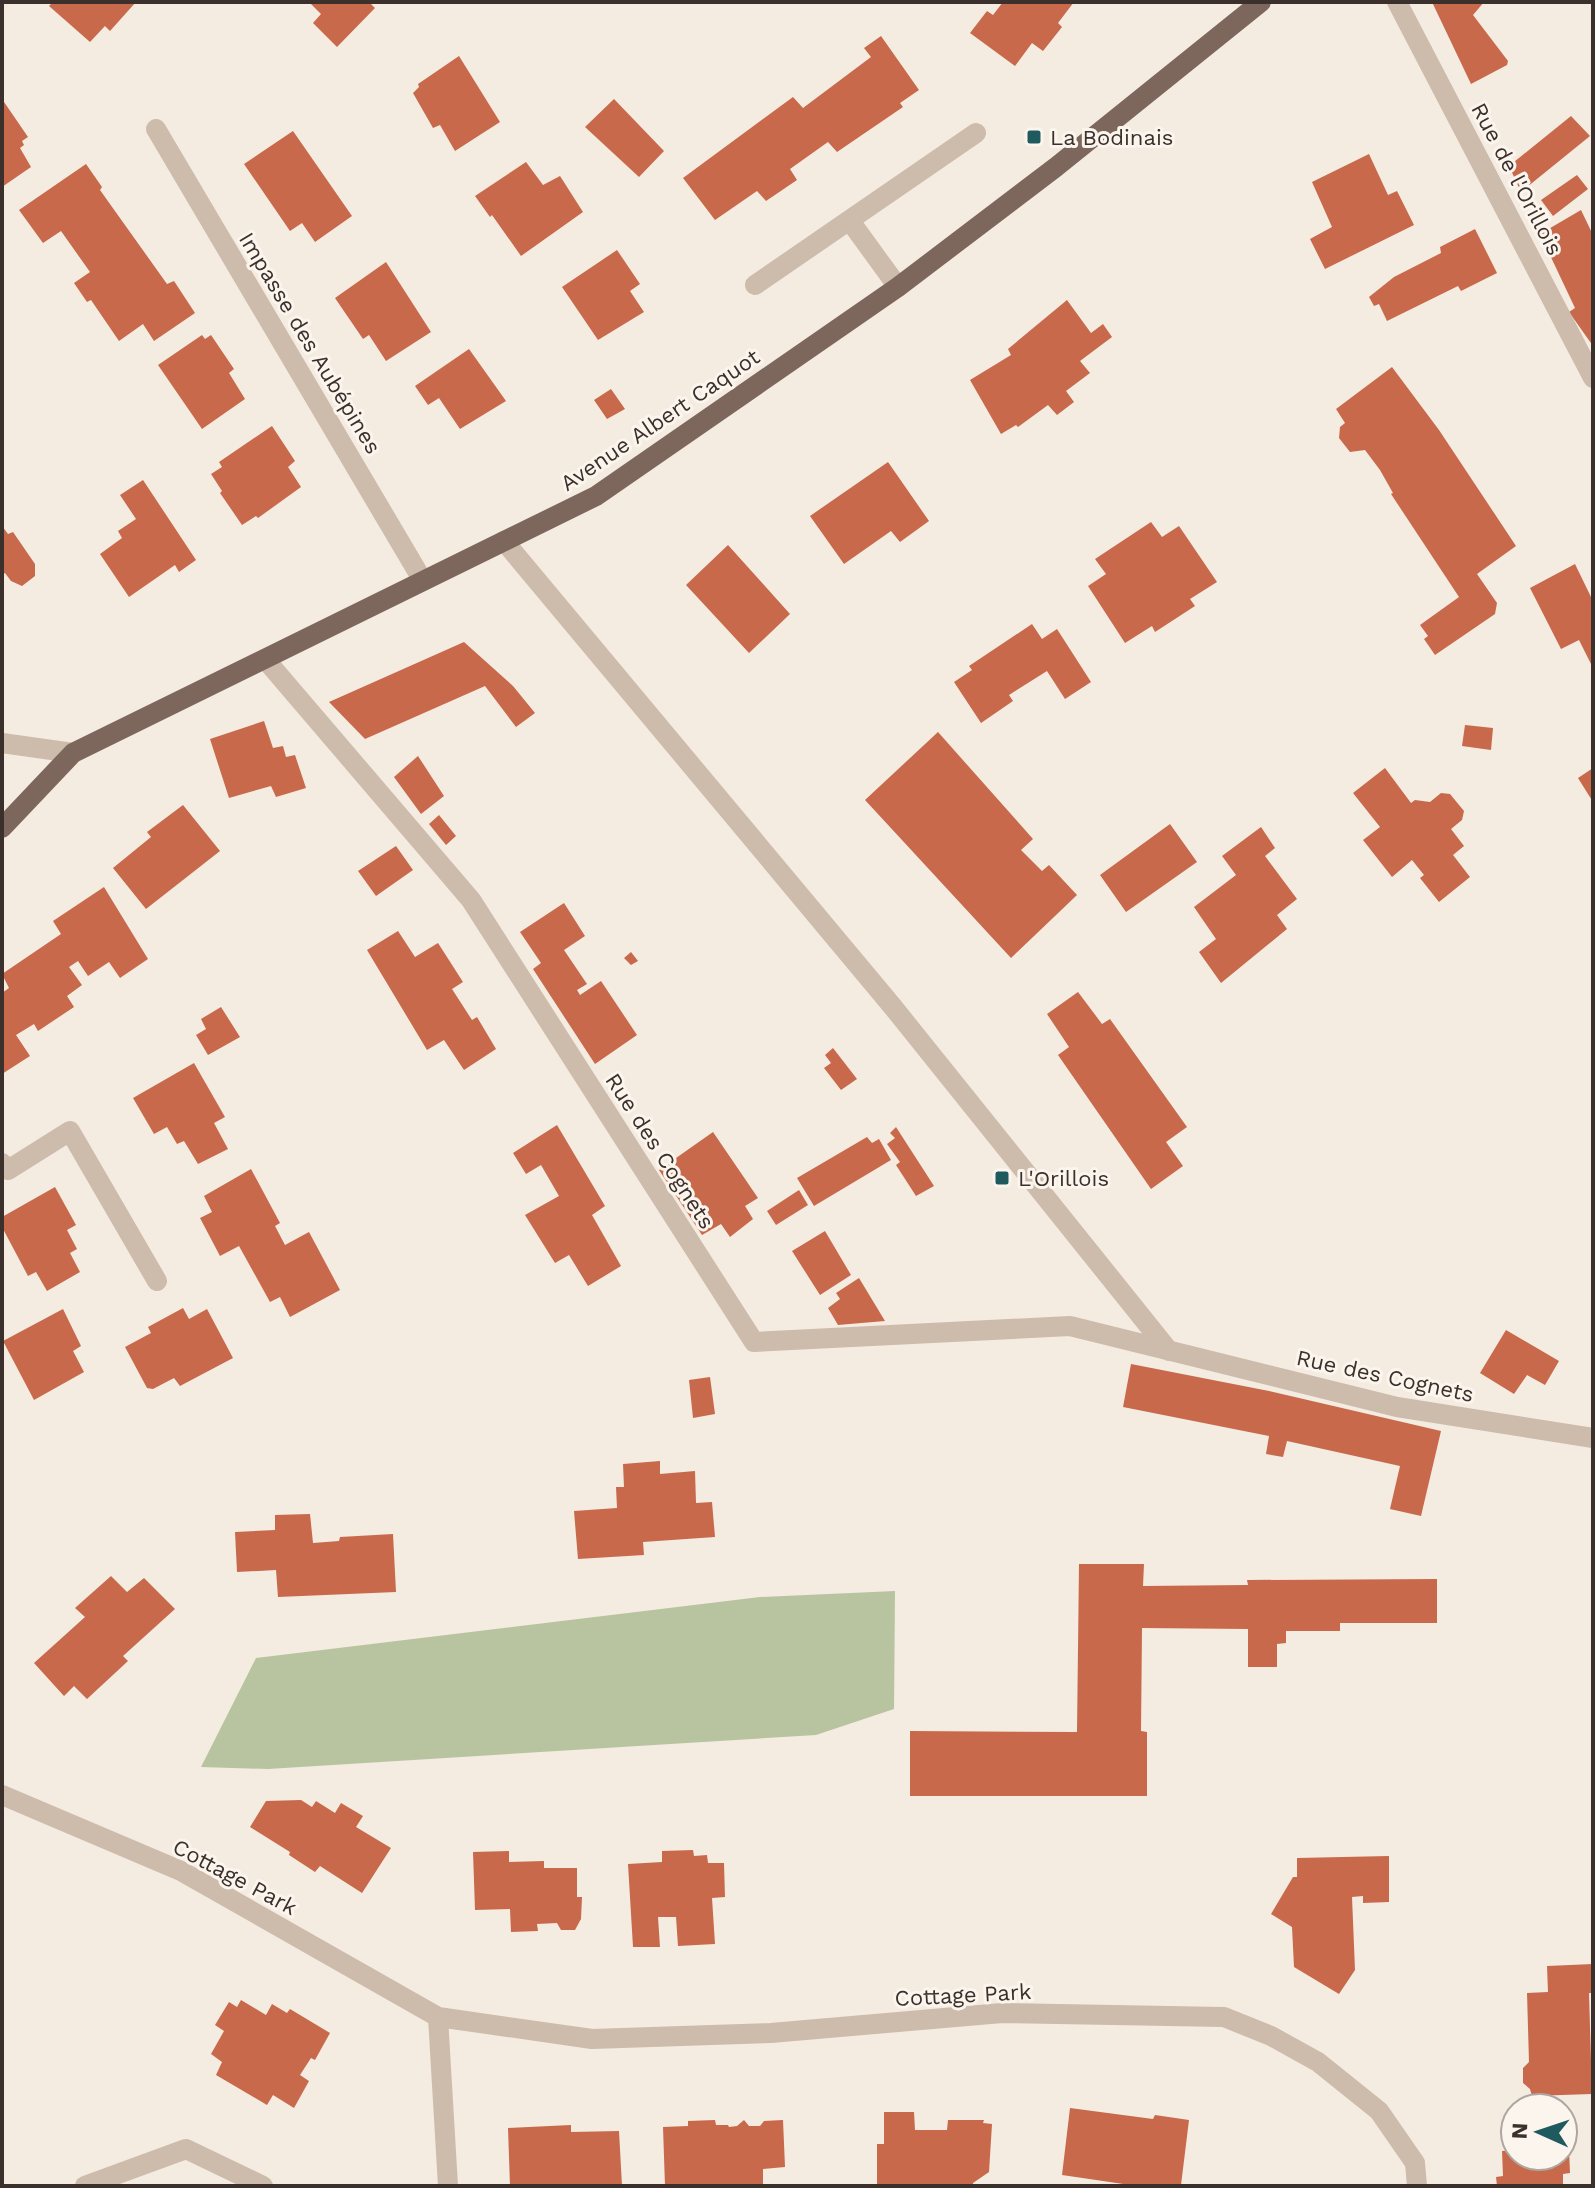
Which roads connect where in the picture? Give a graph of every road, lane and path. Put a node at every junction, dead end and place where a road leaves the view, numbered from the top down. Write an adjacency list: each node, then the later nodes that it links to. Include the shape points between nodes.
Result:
1 (1261, 2): 7 (main road, Avenue Albert Caquot)
2 (1397, 2): 8 (street, Rue de l'Orillois)
3 (156, 129): 10 (street, Impasse des Aubépines)
4 (976, 133): 5 (street)
5 (850, 221): 6 (street); 7 (street)
6 (755, 285)
7 (898, 287): 9 (main road, Avenue Albert Caquot, via 596,496)
8 (1593, 378)
9 (504, 541): 10 (main road, Avenue Albert Caquot); 17 (street, via 893,1007)
10 (423, 581): 11 (main road, Avenue Albert Caquot)
11 (265, 659): 13 (main road, Avenue Albert Caquot); 17 (street, Rue des Cognets, via 471,900 754,1342 1070,1326)
12 (2, 743): 13 (street)
13 (73, 753): 14 (main road, Avenue Albert Caquot)
14 (2, 828)
15 (2, 1163): 16 (street, via 8,1170 70,1131)
16 (157, 1281)
17 (1169, 1351): 18 (street, Rue des Cognets, via 1397,1407)
18 (1593, 1438)
19 (2, 1795): 20 (street, Cottage Park, via 181,1871)
20 (438, 2017): 23 (street); 24 (street, Cottage Park, via 592,2039 771,2033 1002,2013 1224,2017 1318,2062 1379,2111 1415,2163)
21 (85, 2186): 22 (street, via 186,2149)
22 (263, 2186)
23 (448, 2186)
24 (1417, 2186)

